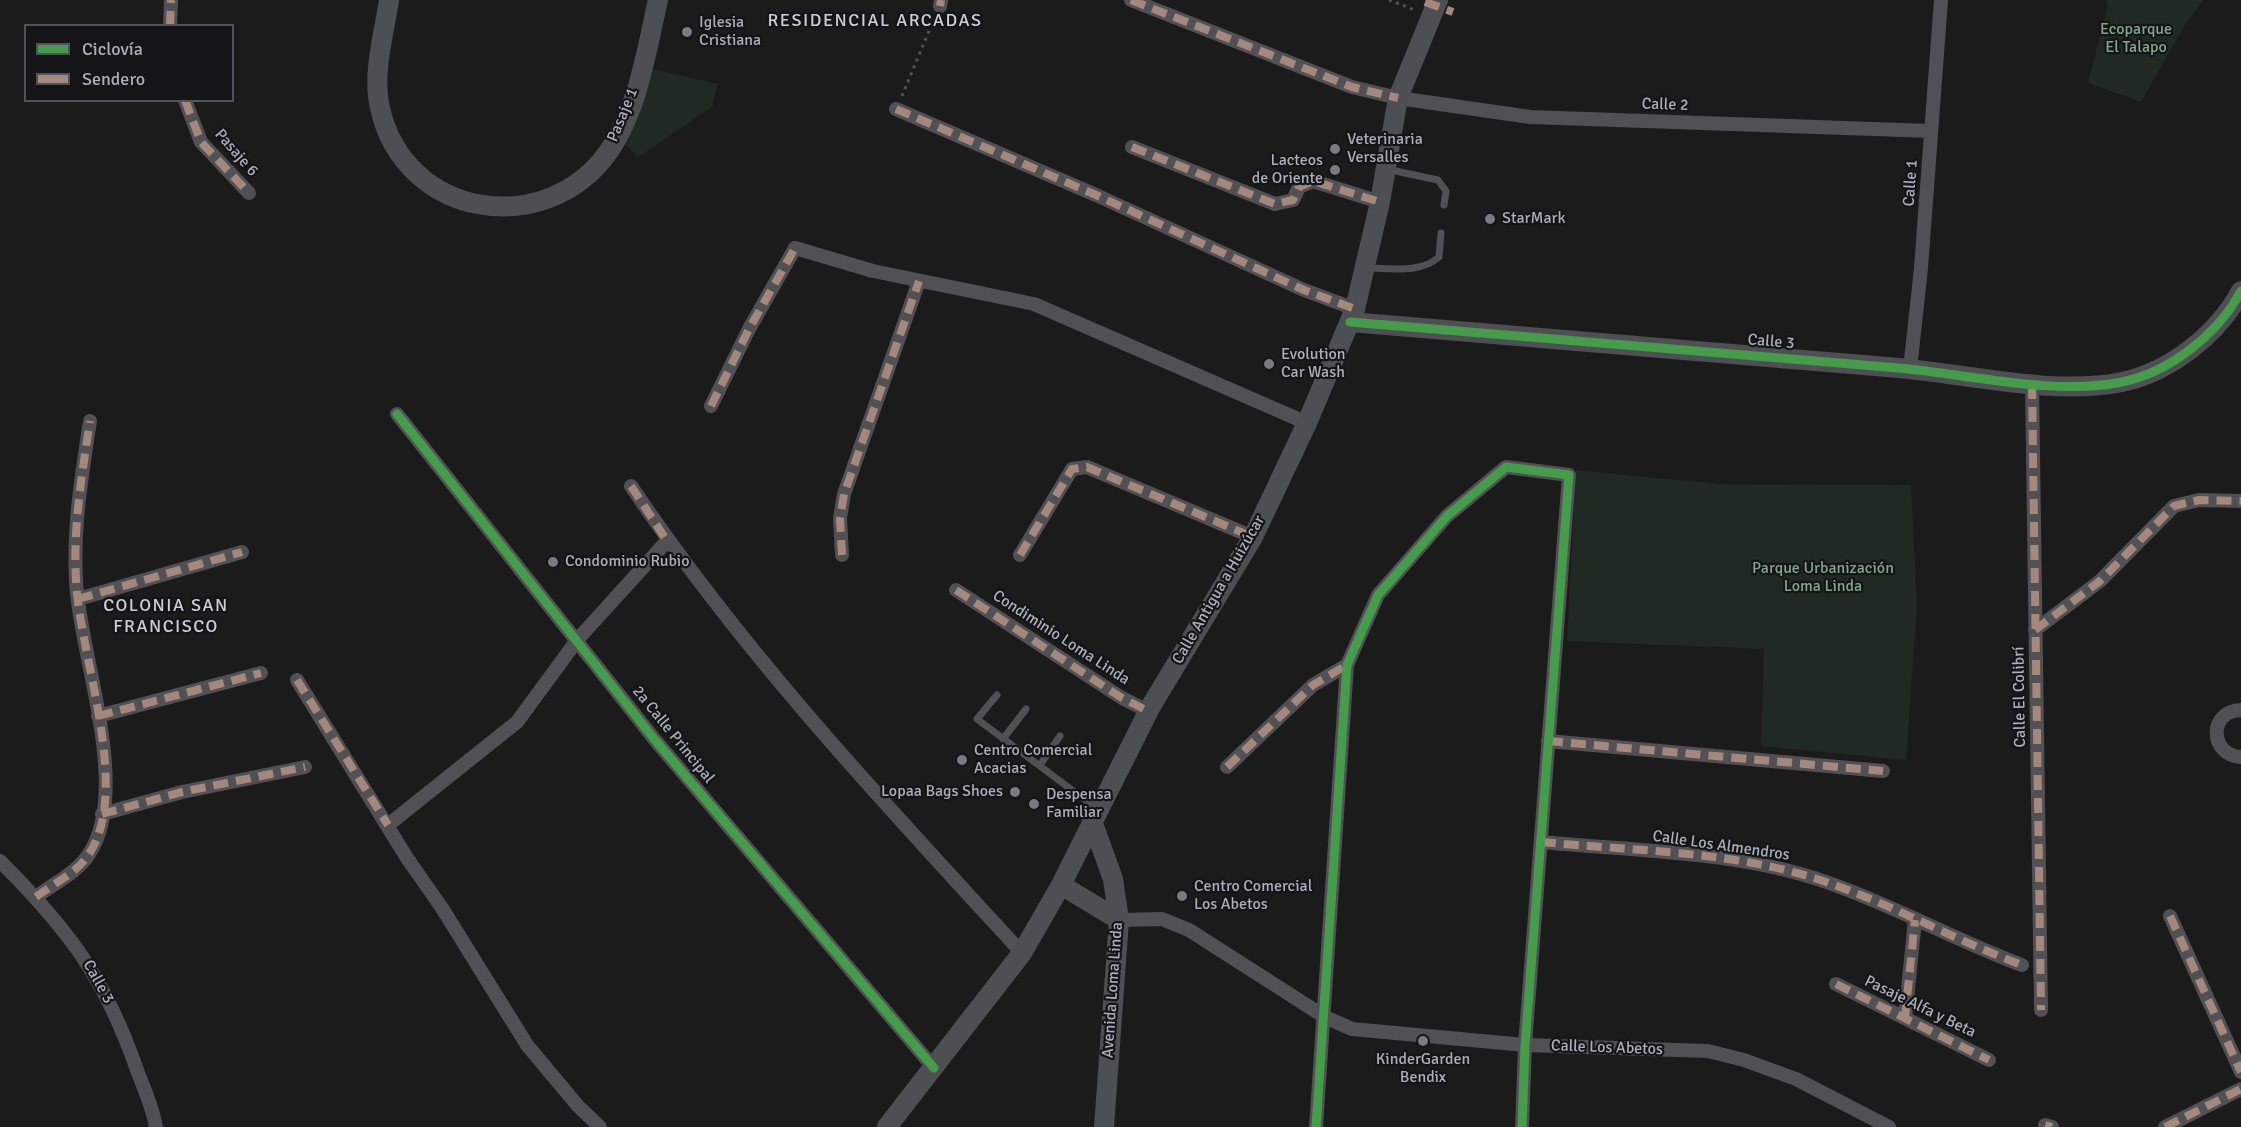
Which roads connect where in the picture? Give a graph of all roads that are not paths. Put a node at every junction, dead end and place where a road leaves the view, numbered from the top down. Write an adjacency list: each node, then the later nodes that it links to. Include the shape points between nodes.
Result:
1 (171, 0): 7 (street)
2 (389, 0): 3 (street, Pasaje 1, via 377,87 380,110 392,141 406,163 438,191 463,201 500,207 546,201 559,195 589,173 608,152 631,104)
3 (658, 0)
4 (1131, 0): 8 (street, Calle 2, via 1352,87)
5 (1941, 0): 11 (street, Calle 1)
6 (1434, 8): 8 (street, Calle Antigua a Huizúcar)
7 (170, 24)
8 (1398, 98): 11 (street, Calle 2, via 1530,117); 13 (street, Calle Antigua a Huizúcar)
9 (186, 102): 14 (street, Pasaje 6, via 201,142)
10 (896, 109): 21 (street, via 1096,195)
11 (1931, 131): 22 (street, Calle 1)
12 (1132, 147): 15 (street, via 1275,204 1293,200 1299,187 1313,181)
13 (1386, 169): 15 (street, Calle Antigua a Huizúcar); 16 (lane, via 1438,180 1446,191)
14 (249, 193)
15 (1380, 202): 18 (street, Calle Antigua a Huizúcar)
16 (1444, 205)
17 (1441, 233): 18 (lane, via 1439,257 1426,266)
18 (1365, 268): 21 (street, Calle Antigua a Huizúcar)
19 (919, 281): 24 (street, via 795,248 749,328); 27 (street, via 1034,304); 33 (street, via 844,494 840,518)
20 (2241, 291): 23 (street, Calle 3, via 2184,355 2143,376 2120,382)
21 (1352, 316): 22 (street, Calle 3); 27 (street, Calle Antigua a Huizúcar)
22 (1910, 369): 23 (street, Calle 3)
23 (2032, 384): 37 (street, Calle El Colibrí)
24 (711, 406)
25 (397, 414): 38 (street, 2a Calle Principal, via 524,577)
26 (90, 421): 36 (street, via 75,530)
27 (1307, 423): 30 (street, Calle Antigua a Huizúcar)
28 (631, 486): 31 (street)
29 (2241, 501): 37 (street, via 2199,500 2174,506 2100,581)
30 (1253, 537): 34 (street, via 1087,466 1071,470); 45 (street, Calle Antigua a Huizúcar)
31 (667, 541): 38 (street); 65 (street, via 852,768)
32 (242, 552): 36 (street)
33 (842, 555)
34 (1020, 555)
35 (956, 590): 45 (street, Condiminio Loma Linda)
36 (78, 599): 46 (street)
37 (2036, 630): 68 (street, Calle El Colibrí)
38 (578, 639): 57 (street, via 517,722); 73 (street, 2a Calle Principal, via 705,799)
39 (1347, 664): 49 (street, via 1378,595 1447,516 1506,467 1569,475); 53 (street, via 1313,685); 69 (street)
40 (261, 673): 46 (street)
41 (297, 680): 57 (street)
42 (997, 695): 48 (lane, via 977,719)
43 (1026, 709): 48 (lane)
44 (2241, 710): 50 (street, via 2226,714 2219,721 2216,737 2221,749)
45 (1148, 711): 56 (street, Calle Antigua a Huizúcar)
46 (98, 716): 55 (street, via 105,795)
47 (1060, 736): 51 (lane)
48 (1004, 739): 51 (lane)
49 (1548, 741): 54 (street); 58 (street)
50 (2241, 757)
51 (1040, 765): 56 (lane)
52 (305, 767): 55 (street, via 182,792)
53 (1227, 767)
54 (1883, 771)
55 (102, 814): 61 (street, via 89,854)
56 (1095, 815): 60 (street, Calle Antigua a Huizúcar); 63 (street, Avenida Loma Linda, via 1113,879)
57 (388, 825): 77 (street, via 527,1045 578,1107)
58 (1540, 842): 64 (street, Calle Los Almendros, via 1753,863 1830,883); 71 (street)
59 (0, 861): 61 (street, Calle 3)
60 (1061, 885): 63 (street); 65 (street, Calle Antigua a Huizúcar)
61 (36, 897): 76 (street, Calle 3, via 79,948 107,996 122,1027)
62 (2170, 916): 74 (street)
63 (1119, 920): 69 (street, Calle Los Abetos, via 1162,920 1189,930); 79 (street, Avenida Loma Linda)
64 (1914, 920): 66 (street, Calle Los Almendros); 70 (street)
65 (1022, 953): 73 (street, Calle Antigua a Huizúcar)
66 (2022, 965)
67 (1836, 984): 70 (street, Pasaje Alfa y Beta)
68 (2041, 1010)
69 (1324, 1017): 71 (street, Calle Los Abetos, via 1352,1029); 80 (street)
70 (1905, 1018): 72 (street, Pasaje Alfa y Beta)
71 (1525, 1045): 81 (street); 82 (street, Calle Los Abetos, via 1708,1052 1744,1060 1796,1079)
72 (1989, 1060)
73 (934, 1068): 78 (street, Calle Antigua a Huizúcar)
74 (2241, 1072)
75 (2241, 1089): 83 (street)
76 (156, 1127)
77 (600, 1127)
78 (887, 1127)
79 (1104, 1127)
80 (1316, 1127)
81 (1522, 1127)
82 (1889, 1127)
83 (2165, 1127)

